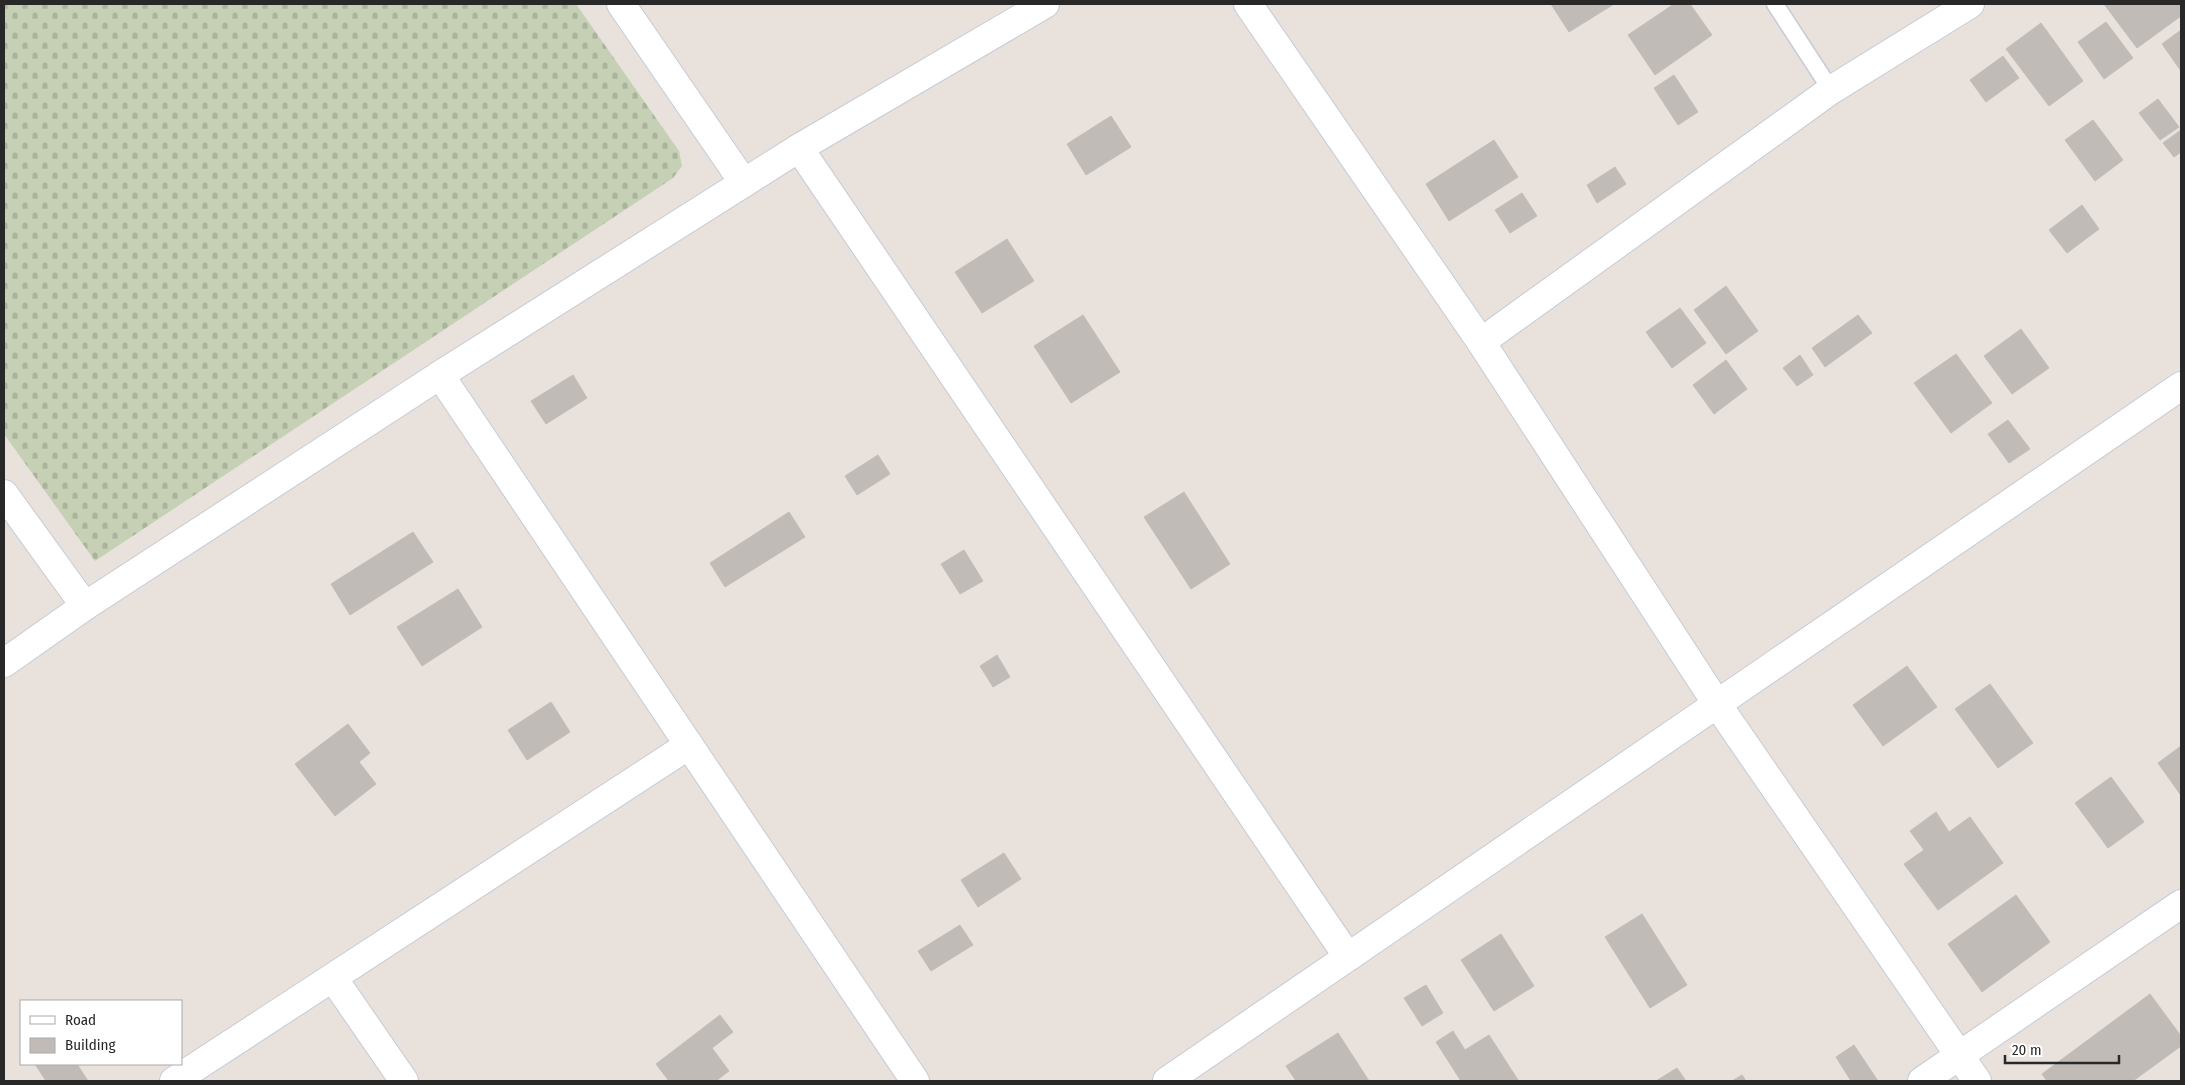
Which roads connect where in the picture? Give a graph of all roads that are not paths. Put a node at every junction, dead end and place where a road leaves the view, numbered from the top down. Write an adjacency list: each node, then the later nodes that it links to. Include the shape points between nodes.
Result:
1 (621, 4): 8 (street)
2 (1045, 4): 7 (street)
3 (1248, 4): 9 (street)
4 (1775, 4): 6 (lane)
5 (1970, 4): 6 (street)
6 (1831, 90): 9 (street)
7 (799, 148): 8 (street); 18 (street)
8 (744, 183): 10 (street)
9 (1481, 342): 15 (street)
10 (440, 375): 13 (street); 16 (street)
11 (2181, 386): 15 (street)
12 (4, 494): 13 (street)
13 (85, 606): 14 (street)
14 (4, 663)
15 (1717, 704): 18 (street); 20 (street)
16 (689, 745): 19 (street); 23 (street)
17 (2181, 904): 20 (street)
18 (1348, 957): 24 (street)
19 (333, 978): 21 (street); 22 (street)
20 (1959, 1056): 25 (street); 26 (street)
21 (174, 1081)
22 (404, 1081)
23 (915, 1081)
24 (1167, 1081)
25 (1922, 1081)
26 (1977, 1081)

